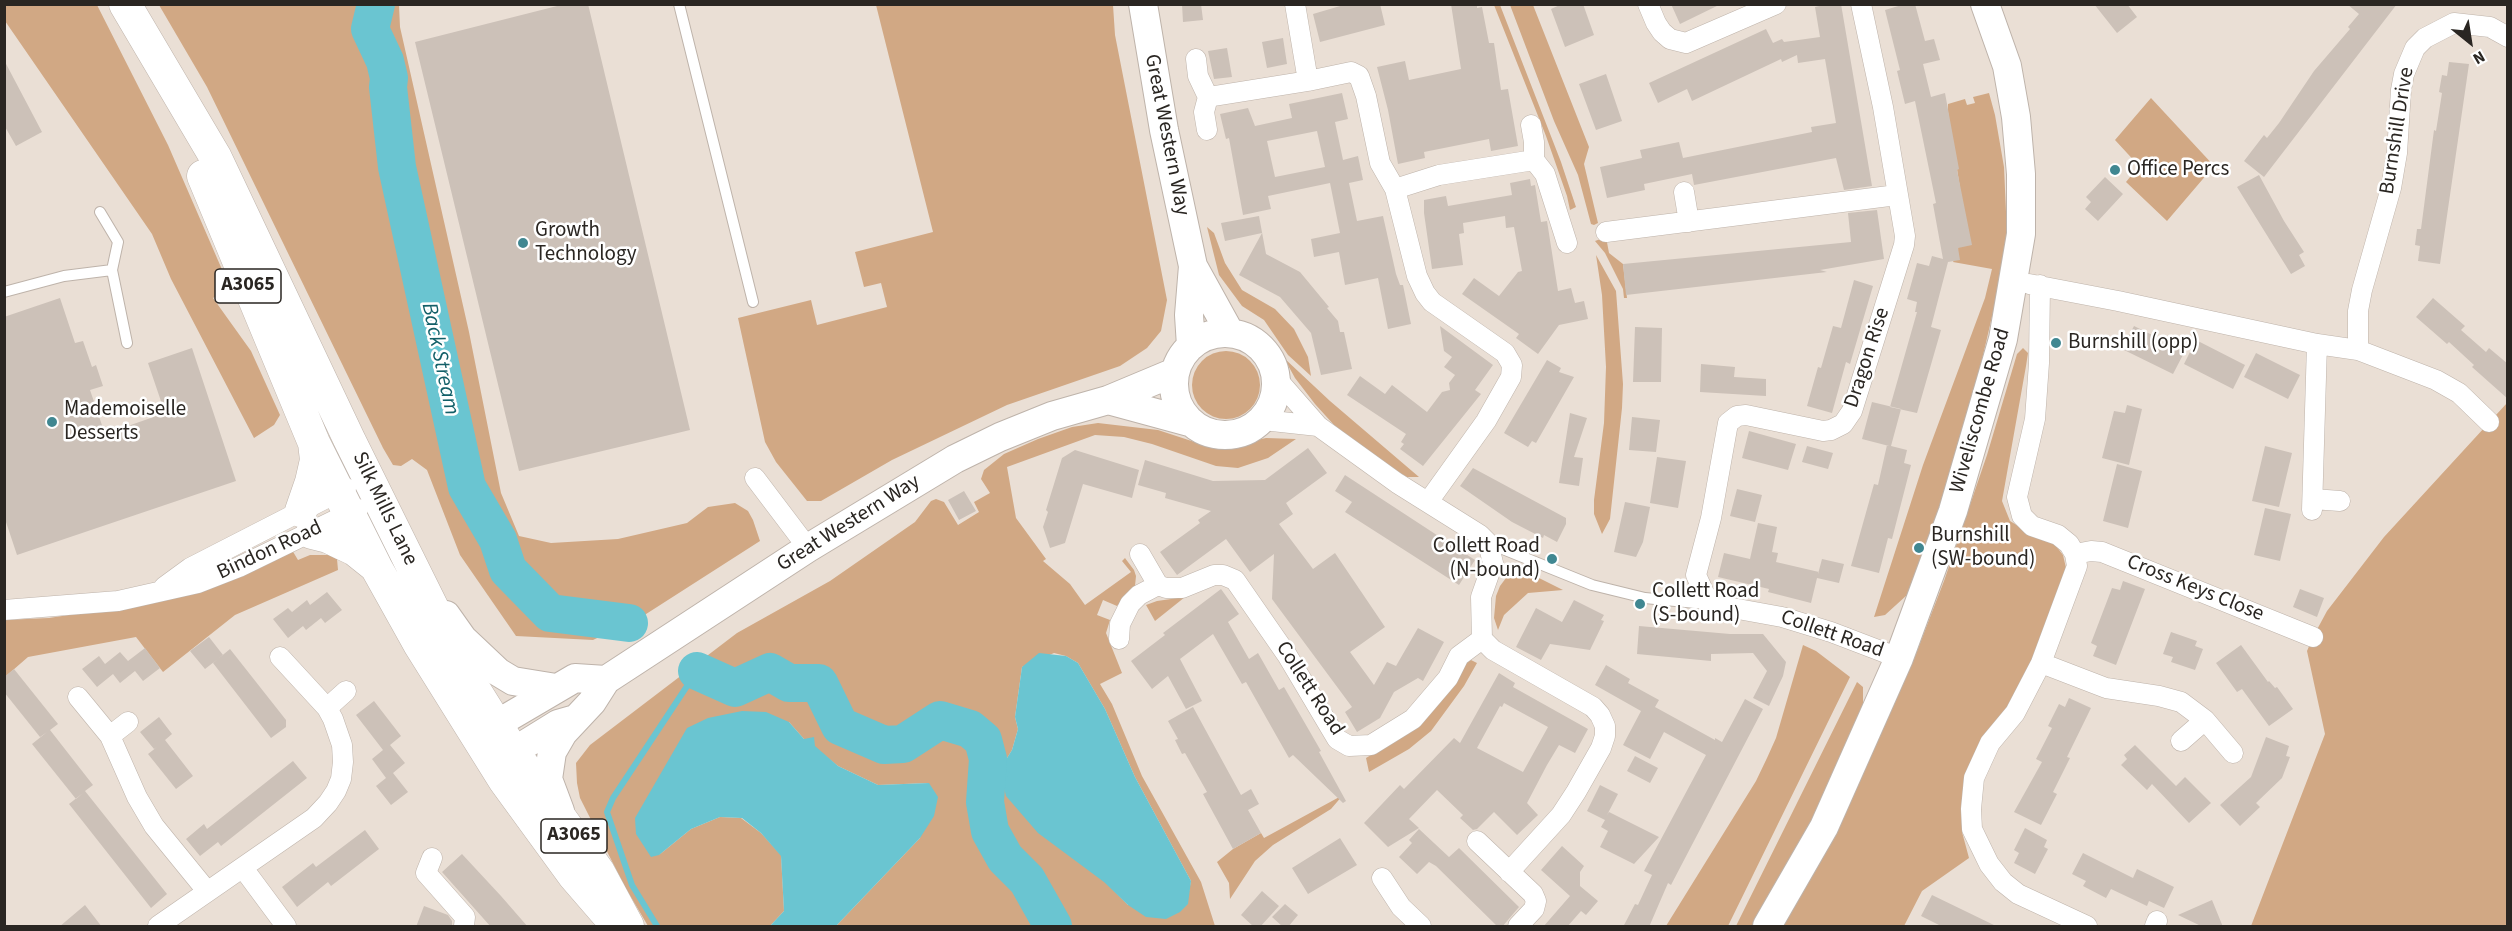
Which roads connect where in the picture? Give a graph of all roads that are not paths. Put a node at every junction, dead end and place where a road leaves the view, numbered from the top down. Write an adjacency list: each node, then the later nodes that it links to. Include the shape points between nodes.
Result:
1 (125, 4): 11 (main road, Silk Mills Lane / A3065)
2 (679, 4): 28 (lane)
3 (1143, 4): 24 (street, Great Western Way)
4 (1294, 4): 12 (street)
5 (1648, 4): 6 (street, via 1662,32 1670,39 1686,43)
6 (1776, 4)
7 (1862, 4): 19 (street, Dragon Rise)
8 (1985, 4): 26 (street, Wiveliscombe Road, via 2007,66 2016,117)
9 (2508, 37): 33 (street, Burnshill Drive, via 2490,27 2454,23 2425,38 2415,48 2403,82 2391,188 2358,311)
10 (1196, 59): 13 (street, via 1198,76)
11 (167, 76): 41 (main road, Silk Mills Lane / A3065, via 203,177); 43 (main road, Silk Mills Lane / A3065, via 216,158)
12 (1308, 81): 13 (street); 17 (street, via 1347,73 1359,76 1380,163)
13 (1208, 97): 15 (street, via 1204,112)
14 (1531, 124): 16 (street)
15 (1207, 130)
16 (1534, 160): 17 (street, via 1439,176); 23 (street, via 1545,174)
17 (1395, 189): 46 (street, via 1425,293 1505,353 1512,365 1510,377 1486,421)
18 (1684, 192): 21 (street)
19 (1897, 195): 21 (street); 55 (street, Dragon Rise, via 1904,245 1847,419 1839,427 1823,431 1741,414 1726,427 1711,518 1696,575 1704,595)
20 (100, 212): 25 (lane, via 118,242)
21 (1689, 222): 22 (street)
22 (1606, 232)
23 (1567, 243)
24 (1193, 266): 29 (street, Great Western Way); 32 (street, Great Western Way)
25 (112, 270): 27 (lane, via 64,276); 30 (lane)
26 (2027, 284): 31 (street); 51 (street, via 2039,363 2035,419 2017,497 2022,516 2032,526 2058,535); 61 (street, Wiveliscombe Road, via 2003,339 1953,511)
27 (4, 292)
28 (753, 302)
29 (1230, 333): 32 (street, via 1216,333); 35 (street, via 1247,337 1261,347 1272,362)
30 (127, 343)
31 (2317, 344): 33 (street); 44 (street, via 2312,505)
32 (1191, 346): 34 (street)
33 (2358, 350): 39 (street, via 2459,393)
34 (1175, 372): 36 (street, Great Western Way); 38 (street, via 1175,399)
35 (1276, 378): 37 (street, via 1276,393); 40 (street, Collett Road)
36 (1107, 400): 38 (street); 49 (street, Great Western Way, via 999,437 955,459)
37 (1263, 420): 38 (street, via 1250,430 1218,436); 40 (street, Collett Road)
38 (1189, 422)
39 (2489, 422)
40 (1318, 426): 46 (street, Collett Road)
41 (314, 443): 45 (main road, Silk Mills Lane / A3065); 47 (main road, via 316,460)
42 (754, 478): 49 (street)
43 (373, 488): 45 (street, Bindon Road); 53 (main road, Silk Mills Lane / A3065)
44 (2340, 501)
45 (344, 502): 47 (street, Bindon Road); 52 (main road, Silk Mills Lane / A3065)
46 (1428, 502): 48 (street, Collett Road)
47 (306, 522): 52 (main road); 56 (street, Bindon Road, via 190,568 159,591 118,601)
48 (1488, 543): 55 (lane, Collett Road, via 1592,585 1645,598); 59 (street, via 1493,563 1481,597)
49 (808, 548): 63 (street, Great Western Way)
50 (1140, 554): 54 (street)
51 (2075, 555): 57 (street, Cross Keys Close, via 2102,552); 62 (street, via 2077,566)
52 (376, 567): 71 (main road, Silk Mills Lane / A3065, via 419,644)
53 (413, 568): 64 (street, via 463,639 498,672 513,681); 71 (main road, Silk Mills Lane / A3065, via 468,679)
54 (1158, 585): 58 (street, via 1130,604 1120,624); 59 (street, Collett Road, via 1182,588 1214,575 1235,580 1287,655 1337,739 1348,746 1371,745 1413,719 1448,678 1459,656)
55 (1716, 605): 61 (street, Collett Road, via 1782,617)
56 (4, 610)
57 (2313, 637)
58 (1119, 639)
59 (1482, 639): 80 (street, via 1493,650 1593,707 1605,726 1601,748 1561,815)
60 (280, 657): 67 (street)
61 (1899, 658): 90 (street, Wiveliscombe Road, via 1824,827)
62 (2041, 663): 69 (street, via 2106,688 2181,702); 91 (street, via 2015,713 1990,743 1974,778 1972,829 2003,882 2018,894)
63 (606, 681): 64 (street, via 575,678); 68 (street, Great Western Way)
64 (556, 688): 71 (street)
65 (346, 691): 67 (street)
66 (78, 697): 72 (street)
67 (327, 708): 79 (street, via 342,745 341,779 336,791 314,818)
68 (574, 720): 75 (street, Great Western Way, via 558,724); 76 (street, Great Western Way, via 552,752 548,779)
69 (2205, 720): 73 (street); 74 (street)
70 (128, 722): 72 (street)
71 (486, 730): 75 (main road, Silk Mills Lane / A3065)
72 (110, 736): 82 (street, via 154,826)
73 (2181, 741)
74 (2233, 753)
75 (503, 757): 76 (main road, Silk Mills Lane / A3065); 86 (main road, Silk Mills Lane / A3065, via 574,876)
76 (565, 823): 87 (main road, Silk Mills Lane / A3065, via 599,872)
77 (1477, 841): 80 (street)
78 (432, 858): 85 (street, via 426,873 465,917)
79 (243, 868): 82 (street); 84 (street)
80 (1509, 872): 89 (street, via 1536,901)
81 (1382, 878): 88 (street, via 1401,907)
82 (207, 891): 83 (street)
83 (158, 927)
84 (286, 927)
85 (464, 927)
86 (618, 927)
87 (628, 927)
88 (1421, 927)
89 (1518, 927)
90 (1767, 927)
91 (2087, 927)

